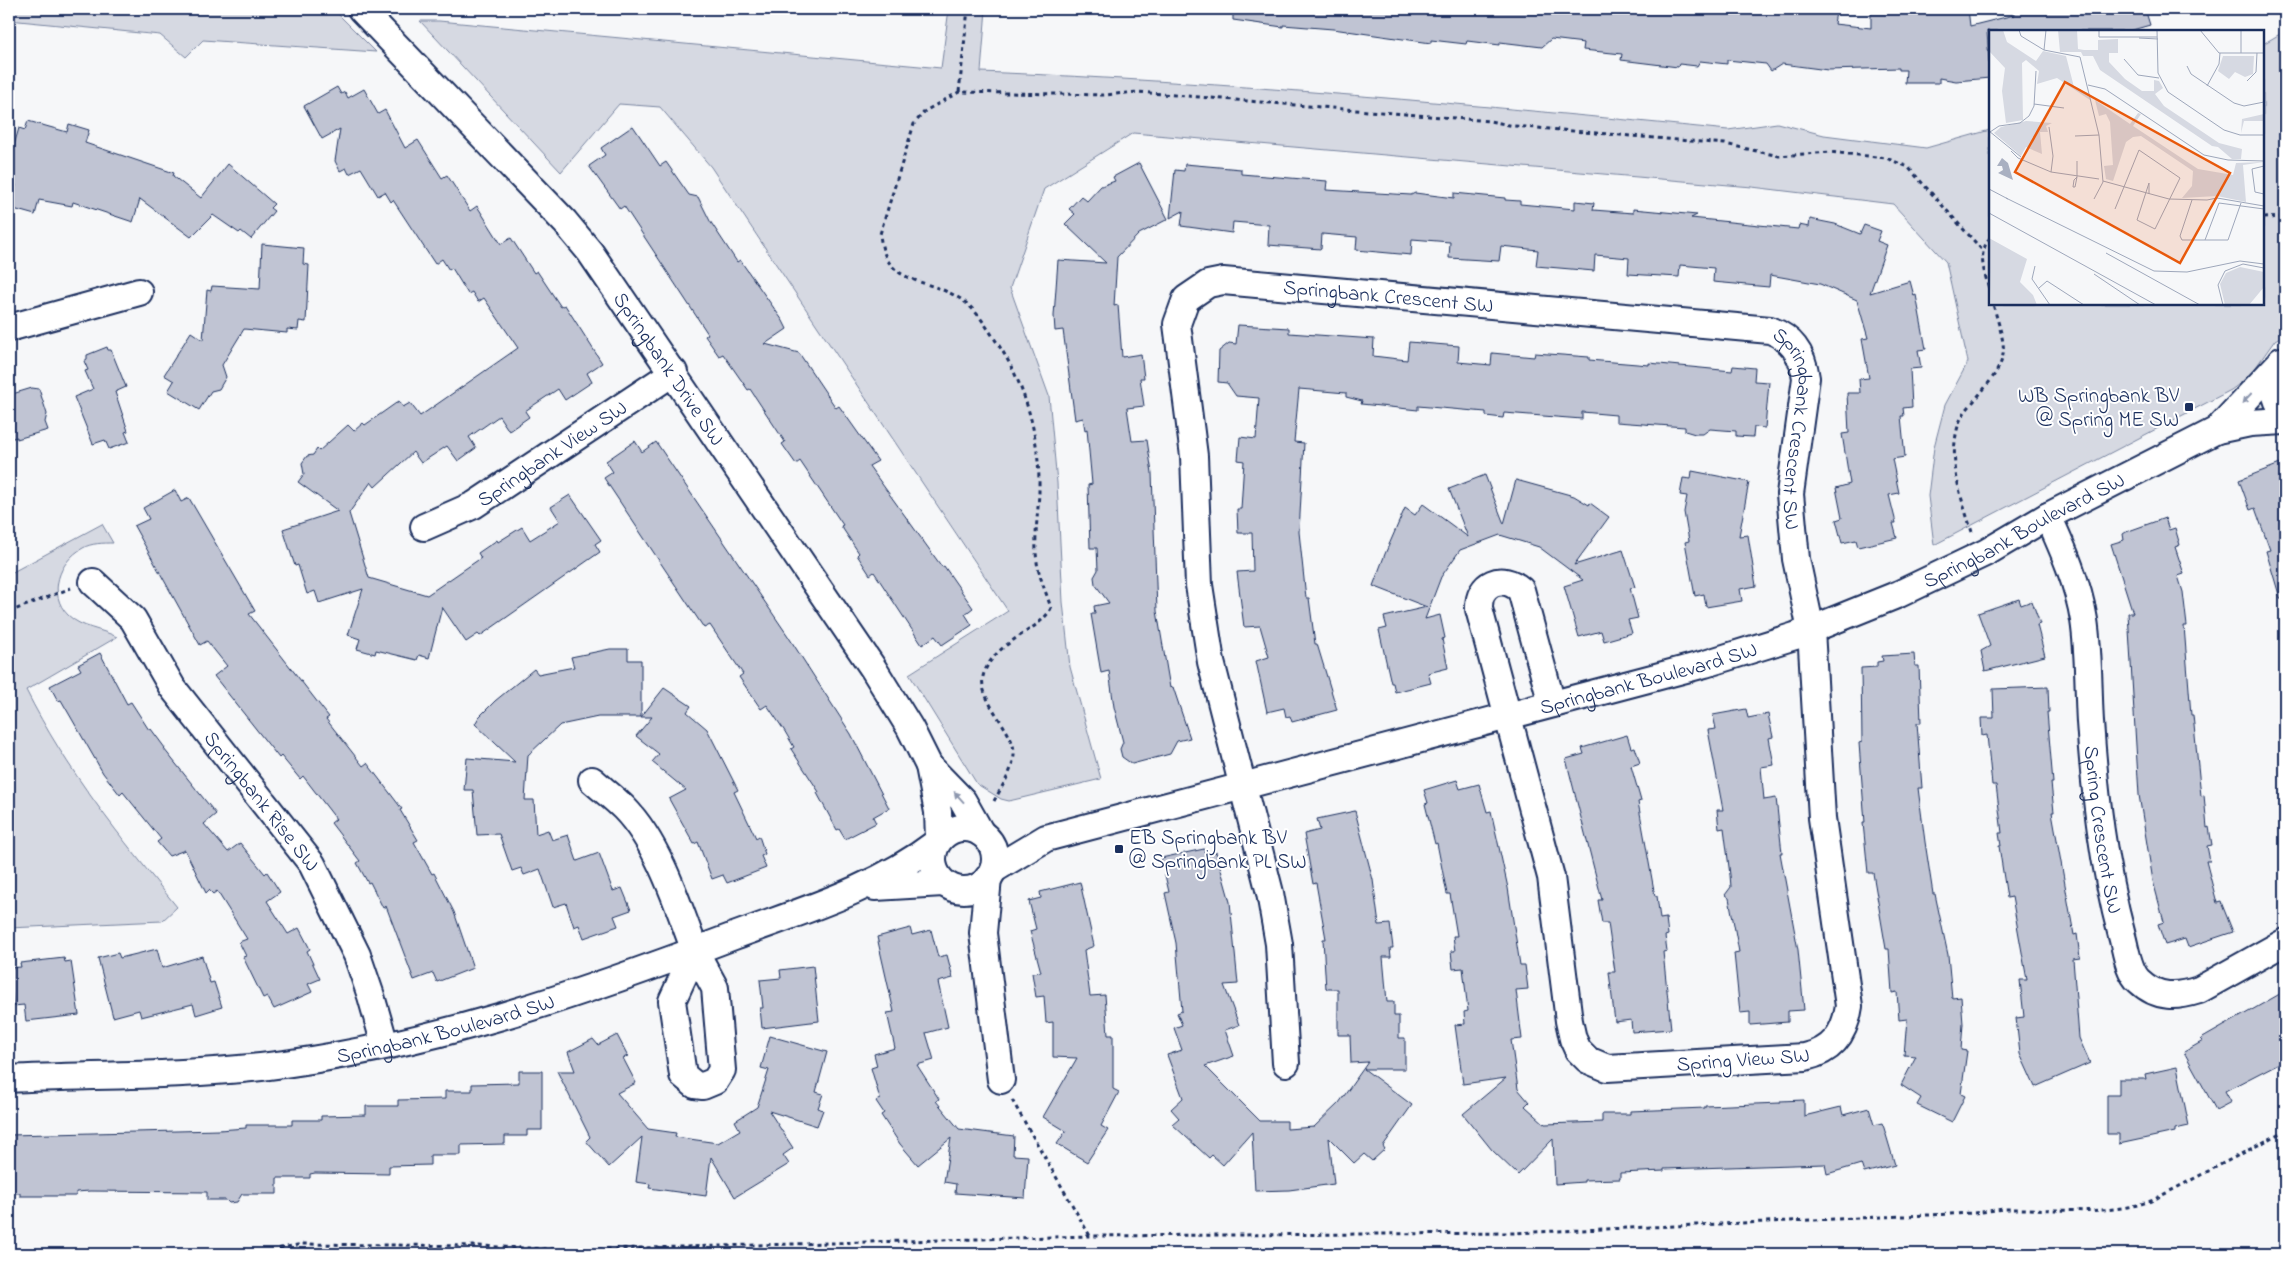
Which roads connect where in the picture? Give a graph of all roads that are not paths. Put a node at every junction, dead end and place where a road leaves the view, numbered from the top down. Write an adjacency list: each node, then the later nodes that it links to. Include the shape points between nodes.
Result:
1 (361, 9): 5 (street, Springbank Drive SW, via 565,222 595,259)
2 (138, 292): 3 (street)
3 (9, 328)
4 (2281, 361): 6 (street, via 2274,378 2274,390); 8 (street, Springbank Boulevard SW, one-way to 8)
5 (674, 372): 10 (street, Springbank View SW, via 474,505); 15 (street, Springbank Drive SW, via 873,668 906,720)
6 (2285, 413)
7 (2285, 421): 8 (street, Springbank Boulevard SW, via 2250,423)
8 (2217, 430): 9 (street, Springbank Boulevard SW)
9 (2048, 516): 12 (street, Springbank Boulevard SW, via 1979,555 1899,594); 25 (street, Spring Crescent SW, via 2064,550 2084,619 2099,827 2114,907 2131,969 2138,981 2157,993 2172,997 2184,995 2199,990)
10 (424, 527)
11 (93, 582): 27 (street, Springbank Rise SW, via 133,618 172,687 312,864 356,955)
12 (1812, 630): 13 (street, Springbank Boulevard SW, via 1706,664); 14 (street, Spring View SW, via 1822,818 1849,1006 1844,1030 1832,1046 1818,1054 1607,1068 1588,1060 1578,1050 1569,1022 1551,877); 17 (street, Springbank Crescent SW, via 1796,559 1790,494 1806,378 1796,348 1779,333 1223,281 1208,284 1186,300 1177,324 1194,456 1197,555 1204,627)
13 (1552, 704): 14 (street, Springbank Boulevard SW); 14 (street, Spring View SW, via 1521,590 1514,584 1497,581 1482,591 1479,609)
14 (1508, 716): 17 (street, Springbank Boulevard SW)
15 (929, 766): 18 (street, Springbank Drive SW, one-way to 15, via 963,801); 20 (street, Springbank Drive SW, via 938,812)
16 (592, 780): 26 (street, via 624,808 651,847)
17 (1244, 786): 19 (street, Springbank Boulevard SW); 28 (street, Springbank Crescent SW, via 1279,944)
18 (983, 834): 19 (street, Springbank Boulevard SW); 20 (street, via 960,828); 21 (street, via 995,854)
19 (1046, 838): 21 (street, Springbank Boulevard SW)
20 (938, 841): 22 (street, via 933,851 934,868); 23 (street, Springbank Boulevard SW, via 914,860)
21 (991, 874): 22 (street, via 982,884 964,890); 24 (street)
22 (945, 884): 23 (street, Springbank Boulevard SW); 24 (street, via 968,908)
23 (864, 888): 26 (street, Springbank Boulevard SW)
24 (983, 933): 30 (street)
25 (2285, 942)
26 (695, 951): 27 (street, Springbank Boulevard SW, via 508,1015)
27 (385, 1045): 29 (street, Springbank Boulevard SW, via 262,1067 167,1074)
28 (1286, 1063)
29 (9, 1078)
30 (1001, 1080)

